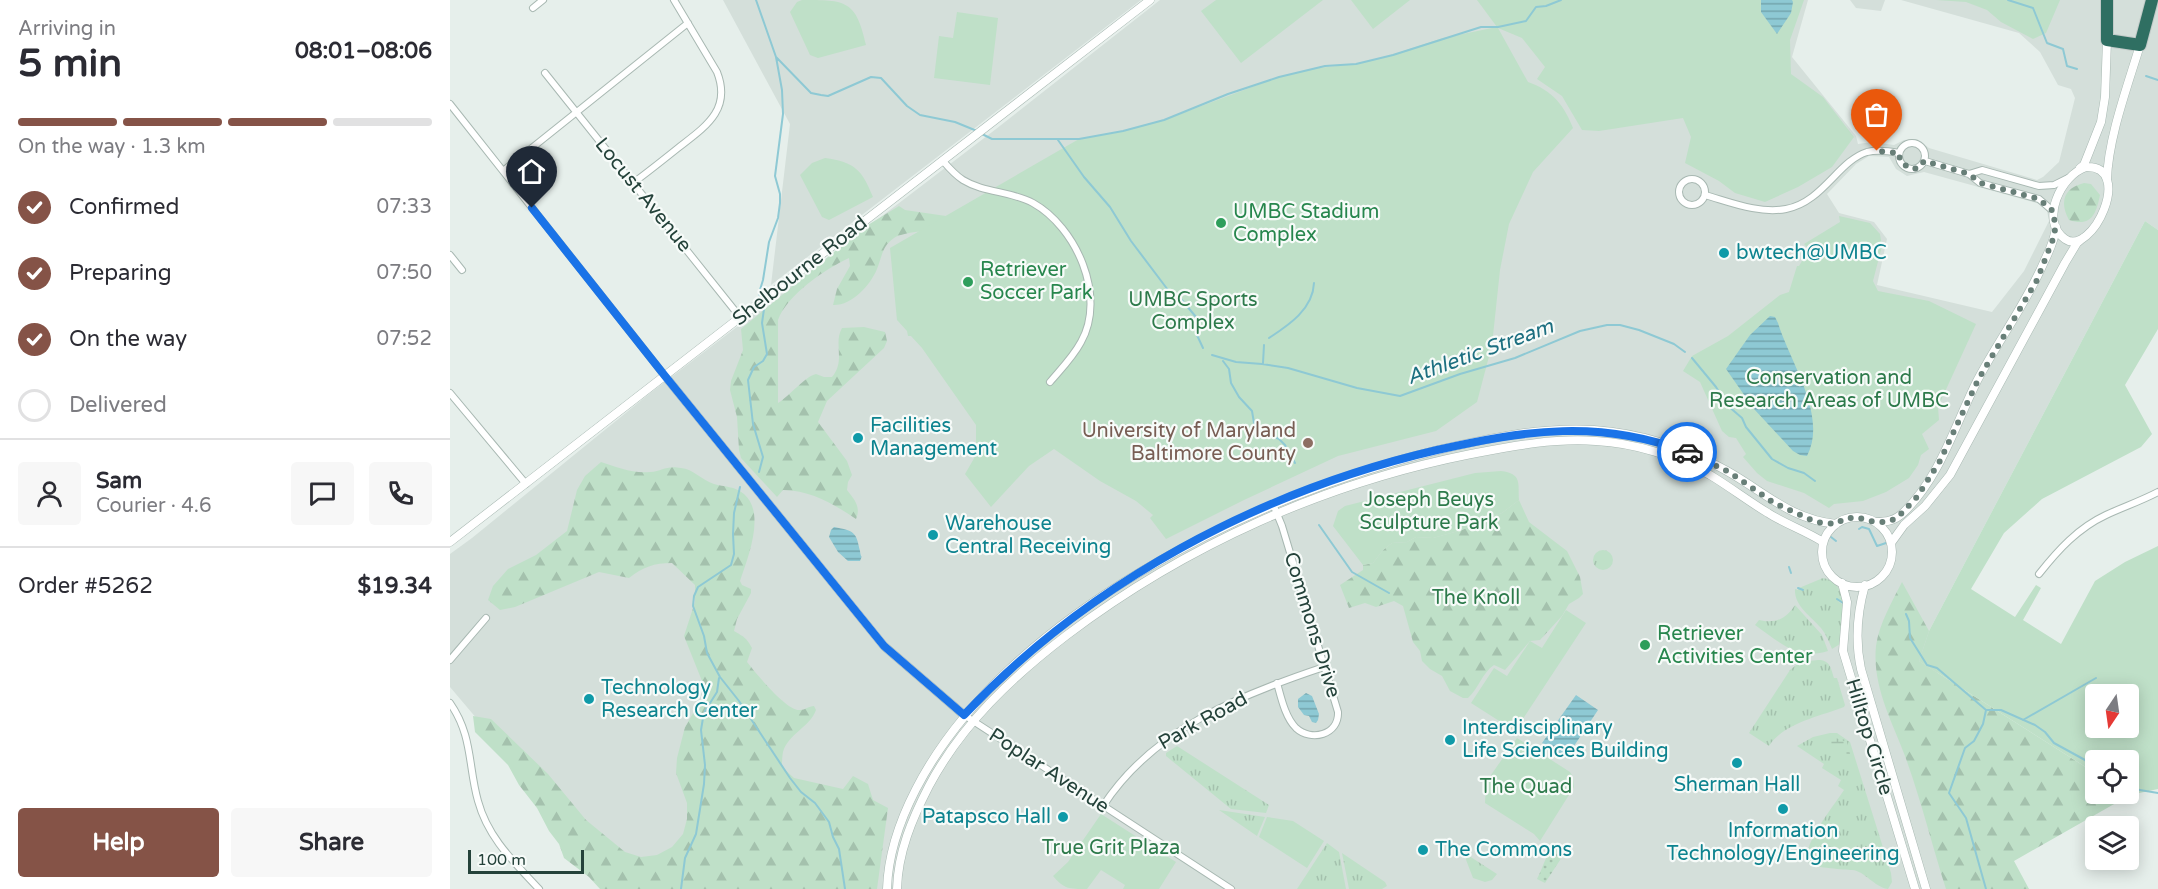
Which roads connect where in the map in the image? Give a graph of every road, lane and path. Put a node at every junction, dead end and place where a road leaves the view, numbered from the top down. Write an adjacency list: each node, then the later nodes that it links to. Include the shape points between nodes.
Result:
1 (543, 0): 6 (street)
2 (674, 0): 7 (street)
3 (1150, 0): 14 (street, Shelbourne Road)
4 (2107, 0): 8 (highway)
5 (2152, 0): 9 (highway)
6 (533, 8)
7 (688, 22): 12 (street); 21 (street, via 717,72 721,101 703,129)
8 (2107, 40): 9 (highway); 16 (street, via 2101,122)
9 (2140, 45): 20 (street, via 2114,136)
10 (545, 73): 12 (street, Locust Avenue)
11 (450, 104): 17 (street, Poplar Avenue)
12 (576, 112): 17 (street); 21 (street, Locust Avenue)
13 (1899, 153): 15 (street, via 1900,161 1910,169 1919,168); 15 (street, via 1908,144 1916,144 1923,149); 22 (street, via 1866,153 1852,160 1809,200 1784,210 1748,207)
14 (943, 161): 28 (street, Shelbourne Road); 30 (street, via 963,180 1039,207 1069,235 1090,295 1090,317 1082,341)
15 (1924, 161): 18 (street)
16 (2079, 169): 19 (street); 20 (street, via 2097,168)
17 (503, 171): 29 (street, Poplar Avenue)
18 (1969, 174): 19 (street, via 1982,170 2039,186 2054,185); 23 (street, via 1980,183 2039,199)
19 (2068, 178): 23 (street)
20 (2107, 182): 25 (street, via 2105,208)
21 (633, 183): 28 (street, Locust Avenue)
22 (1705, 195): 22 (street, via 1698,180 1686,180 1679,188 1680,198 1688,205 1697,204)
23 (2054, 212): 24 (street)
24 (2056, 227): 25 (street, via 2069,242); 36 (street, via 2037,280 1978,380 1931,475 1904,513 1887,522)
25 (2083, 238): 40 (street, via 1950,475)
26 (450, 255): 27 (street)
27 (462, 270)
28 (740, 317): 29 (street, Shelbourne Road)
29 (665, 376): 32 (street, Shelbourne Road); 49 (street, Poplar Avenue, via 884,646)
30 (1050, 382)
31 (450, 393): 32 (street)
32 (526, 484): 38 (street, Shelbourne Road)
33 (2158, 492): 41 (street, via 2080,531)
34 (1273, 504): 35 (street, Commons Drive); 37 (street, via 1354,473 1415,456 1512,435 1581,430 1623,434 1678,449 1729,472 1793,513 1816,522); 49 (street, via 1185,547 1093,604 1019,661)
35 (1277, 514): 39 (street, via 1361,482 1440,460 1542,441 1596,441 1649,450 1692,466); 46 (street, Commons Drive); 50 (street, via 1188,557 1114,601 1041,655)
36 (1875, 522): 37 (street, via 1856,517); 40 (street)
37 (1836, 524): 39 (street)
38 (451, 540)
39 (1823, 542): 42 (street, via 1826,568)
40 (1891, 543): 43 (street, via 1886,570)
41 (2039, 574)
42 (1842, 583): 43 (street); 56 (street, Hilltop Circle, via 1847,602 1843,651)
43 (1865, 585): 57 (street, Hilltop Circle, via 1857,632 1861,669)
44 (486, 618): 45 (street)
45 (450, 660)
46 (1324, 667): 47 (street, Park Road); 47 (street, Commons Drive, via 1338,712 1332,730 1321,735 1304,734 1297,729)
47 (1277, 683): 51 (street, Park Road, via 1213,711 1155,747)
48 (450, 703): 52 (street, via 466,737 477,800 489,830)
49 (964, 715): 50 (street, Poplar Avenue); 53 (street, via 906,809 890,859)
50 (972, 721): 51 (street, Poplar Avenue); 54 (street, via 915,812 900,860)
51 (1103, 806): 55 (street, Poplar Avenue)
52 (538, 889)
53 (888, 889)
54 (897, 889)
55 (1231, 889)
56 (1916, 889)
57 (1926, 889)

